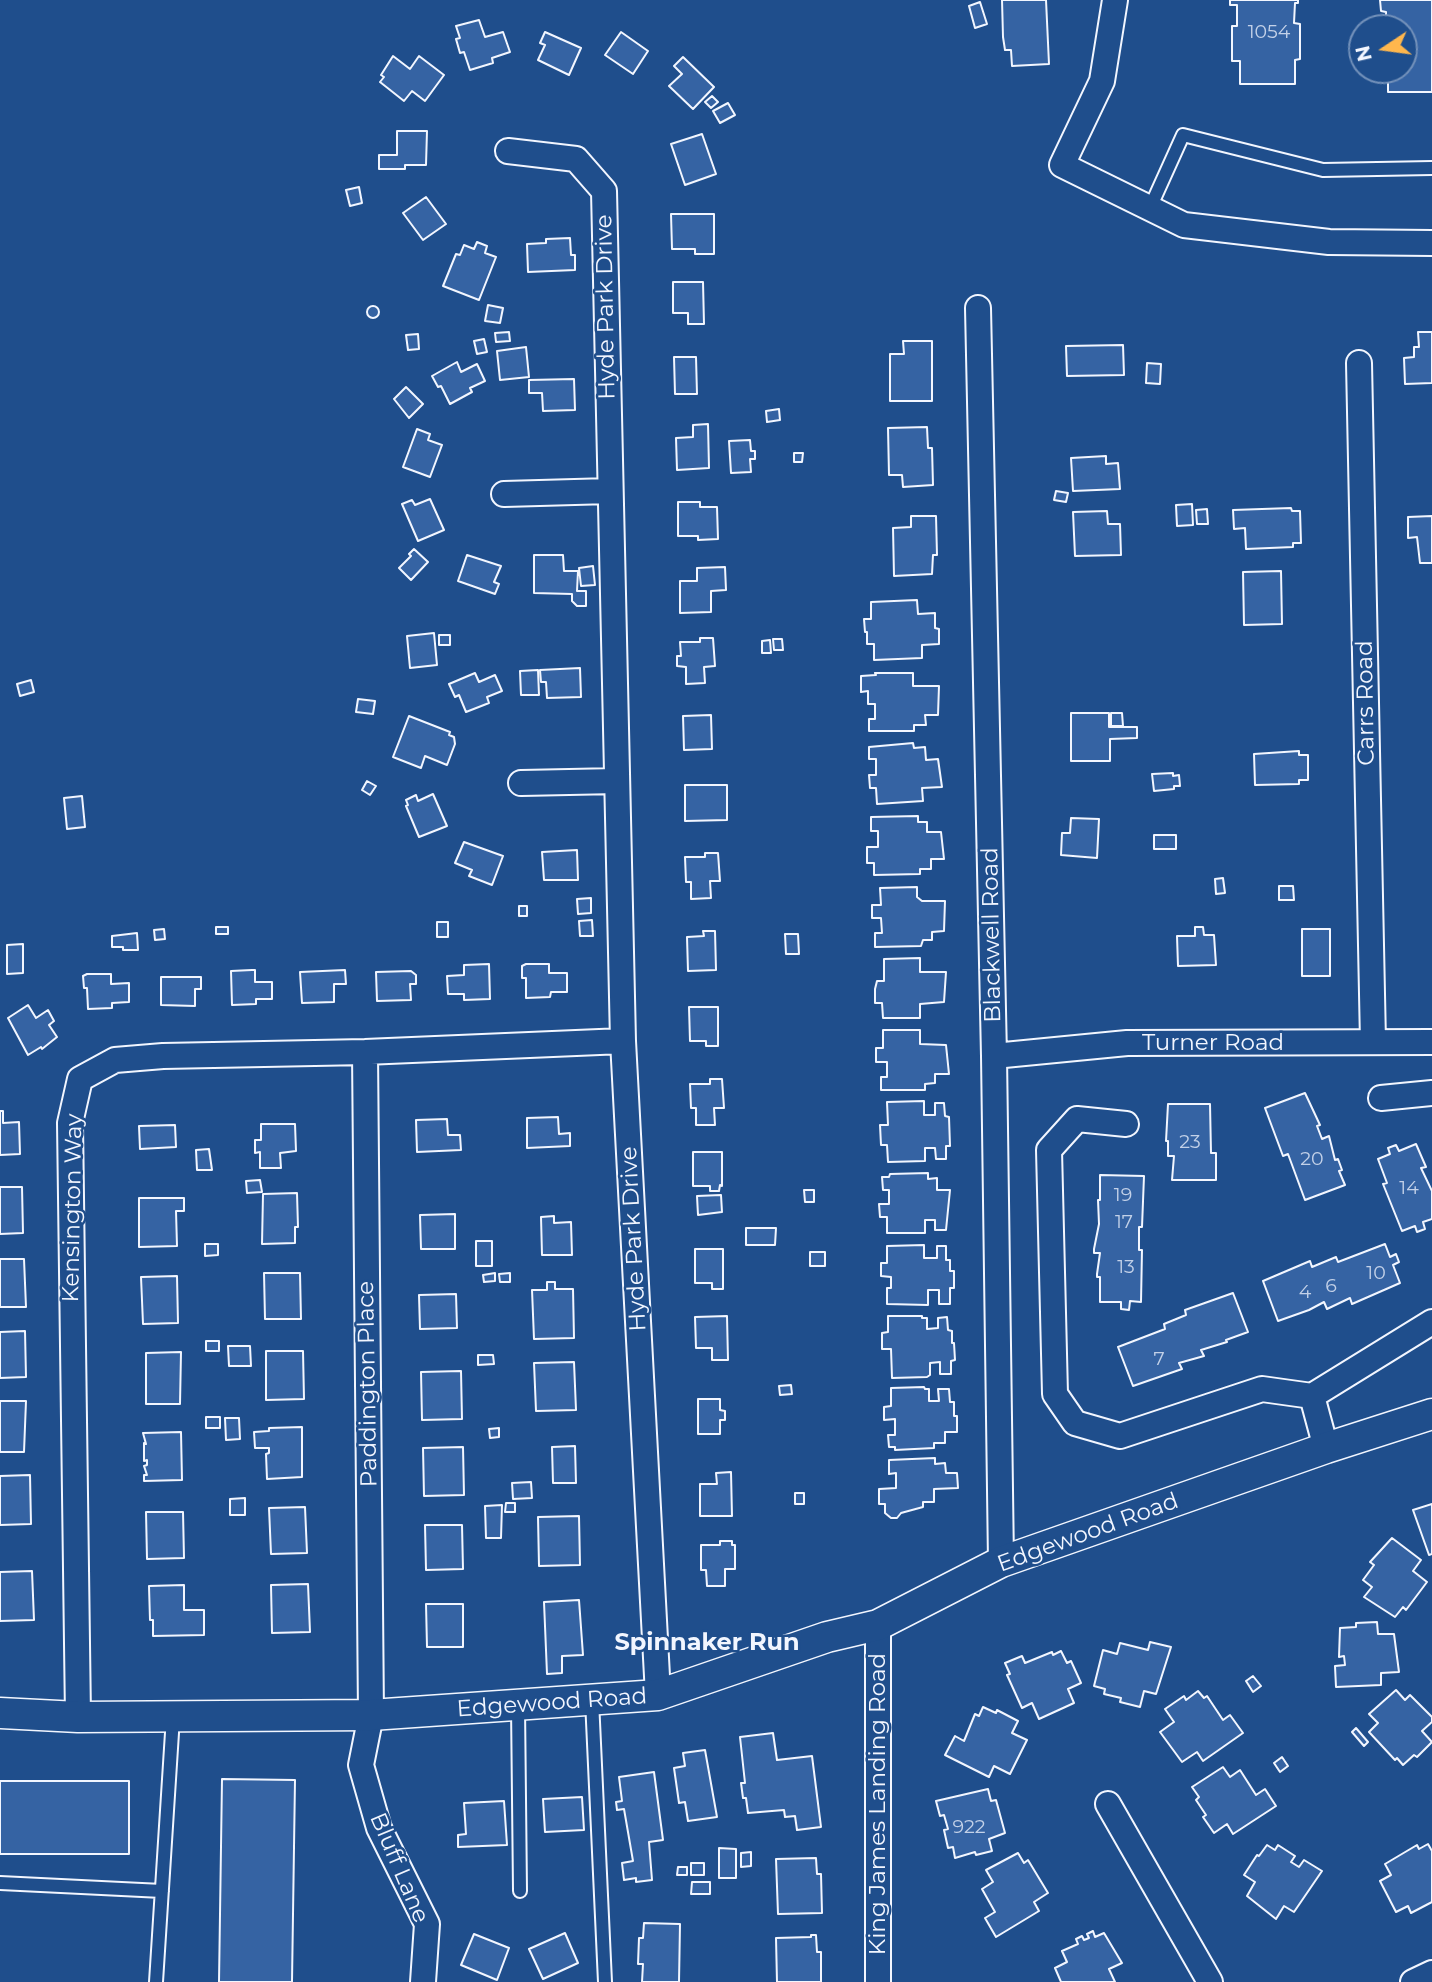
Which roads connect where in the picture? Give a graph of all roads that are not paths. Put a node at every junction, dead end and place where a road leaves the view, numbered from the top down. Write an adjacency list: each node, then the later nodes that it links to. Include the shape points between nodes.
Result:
1 (1115, 0): 4 (street, via 1102,81 1062,164)
2 (508, 151): 8 (street, Hyde Park Drive, via 576,159 604,191)
3 (1432, 168): 4 (lane, via 1322,170 1184,135)
4 (1150, 208): 5 (street, via 1184,225 1329,242)
5 (1432, 243)
6 (978, 308): 16 (street, Blackwell Road)
7 (1359, 363): 13 (street, Carrs Road)
8 (610, 491): 9 (street); 10 (street, Hyde Park Drive)
9 (504, 494)
10 (617, 781): 11 (street); 12 (street, Hyde Park Drive)
11 (521, 783)
12 (623, 1041): 15 (street, Kensington Way); 26 (street, Hyde Park Drive)
13 (1373, 1042): 14 (street, Turner Road); 16 (street, Turner Road, via 1127,1043)
14 (1432, 1042)
15 (365, 1052): 31 (street, Paddington Place); 32 (street, Kensington Way, via 115,1060 80,1079 70,1123)
16 (995, 1056): 24 (street, Blackwell Road)
17 (1432, 1093): 18 (street)
18 (1381, 1098)
19 (1126, 1124): 21 (street, via 1077,1119 1049,1150 1055,1394 1075,1423 1120,1436 1262,1389)
20 (1432, 1322): 21 (street)
21 (1312, 1396): 23 (street)
22 (1432, 1414): 23 (street, Edgewood Road)
23 (1326, 1448): 24 (street, Edgewood Road)
24 (1001, 1562): 25 (street, Edgewood Road)
25 (878, 1625): 26 (street, Edgewood Road, via 827,1637); 41 (street, King James Landing Road)
26 (658, 1695): 27 (street, Edgewood Road)
27 (592, 1700): 28 (street, Edgewood Road); 40 (lane)
28 (518, 1705): 31 (street, Edgewood Road); 36 (lane)
29 (0, 1713): 32 (street, Edgewood Road)
30 (173, 1716): 31 (street, Edgewood Road); 32 (street, Edgewood Road); 35 (lane)
31 (371, 1716): 39 (street, Bluff Lane, via 361,1765 379,1828 427,1924)
32 (78, 1717)
33 (1108, 1804): 42 (street)
34 (0, 1883): 35 (lane)
35 (162, 1891): 38 (lane)
36 (520, 1891)
37 (1432, 1973): 43 (street)
38 (156, 1982)
39 (423, 1982)
40 (605, 1982)
41 (878, 1982)
42 (1210, 1982)
43 (1413, 1982)

